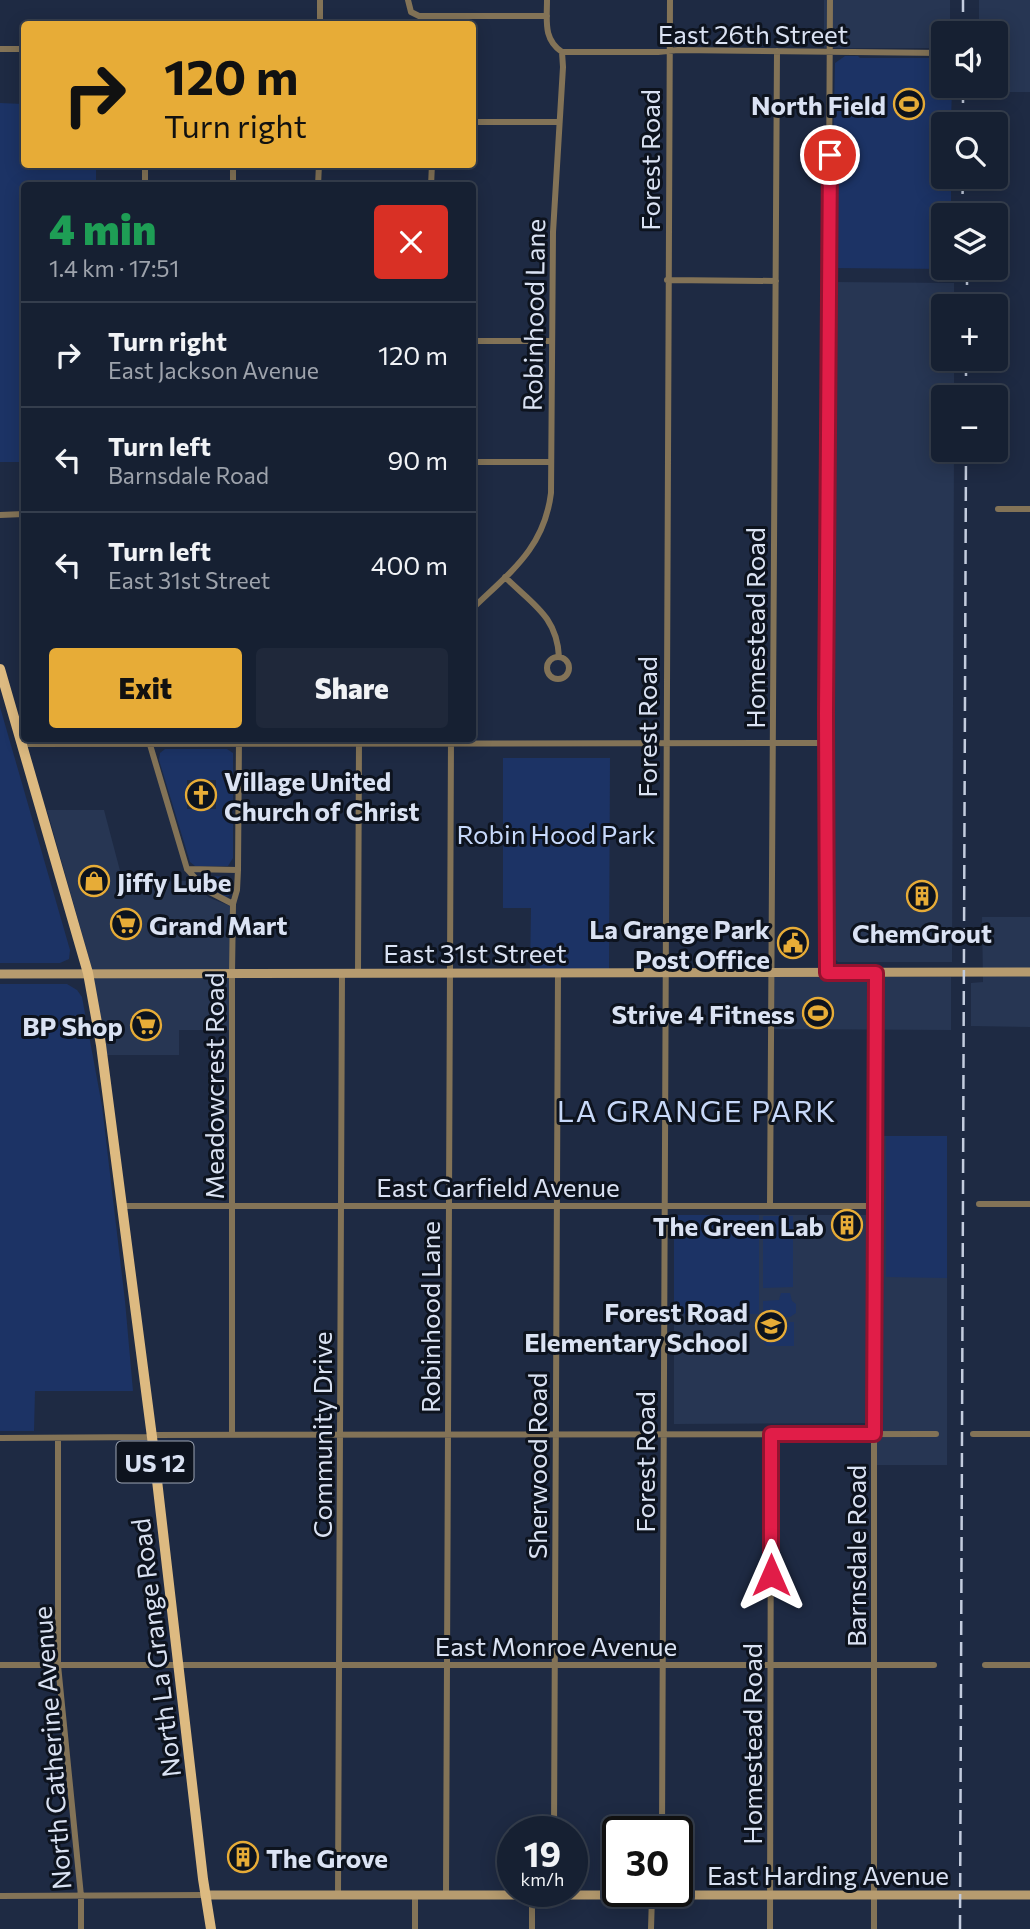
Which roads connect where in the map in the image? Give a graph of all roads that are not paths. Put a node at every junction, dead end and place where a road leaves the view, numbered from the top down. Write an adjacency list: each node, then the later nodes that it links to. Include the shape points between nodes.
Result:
1 (320, 0): 7 (street)
2 (408, 0): 6 (street, via 411,12 419,16)
3 (547, 0): 6 (street, Robinhood Lane)
4 (670, 0): 10 (street, Forest Road)
5 (830, 0): 13 (street)
6 (547, 16): 12 (street, Robinhood Lane, via 548,38)
7 (320, 21)
8 (0, 49): 9 (street)
9 (21, 49)
10 (669, 51): 11 (street, East 26th Street); 12 (street, East 26th Street); 17 (street, Forest Road)
11 (777, 51): 13 (street, East 26th Street); 18 (street, Homestead Road)
12 (562, 52): 16 (street, Robinhood Lane)
13 (830, 52): 14 (street, East 26th Street); 40 (street)
14 (931, 53)
15 (476, 122): 16 (street)
16 (559, 122): 20 (street, Robinhood Lane)
17 (667, 280): 18 (street); 38 (street, Forest Road)
18 (776, 281): 39 (street, Homestead Road)
19 (476, 341): 20 (street)
20 (552, 341): 22 (street, Robinhood Lane)
21 (476, 462): 22 (street)
22 (551, 462): 27 (street, Robinhood Lane, via 551,493 543,530)
23 (998, 509): 24 (street)
24 (1030, 509)
25 (0, 514): 26 (street)
26 (21, 514)
27 (505, 577): 28 (street, Robinhood Lane); 29 (street, via 548,618)
28 (476, 605)
29 (559, 657)
30 (0, 669): 32 (main road, US 12)
31 (476, 740): 38 (street)
32 (21, 741)
33 (106, 742): 41 (street)
34 (148, 742): 42 (street)
35 (239, 742): 43 (street, Meadowcrest Road)
36 (359, 742): 49 (street)
37 (451, 742): 50 (street, Robinhood Lane)
38 (665, 743): 39 (street); 56 (street, Forest Road)
39 (772, 743): 40 (street); 52 (street, Homestead Road)
40 (826, 743): 53 (street)
41 (22, 744): 46 (main road, US 12)
42 (187, 869): 43 (street); 44 (street, via 205,890)
43 (238, 870): 44 (street, Meadowcrest Road)
44 (233, 904): 47 (street, Meadowcrest Road)
45 (1030, 972): 54 (main road, East 31st Street)
46 (88, 973): 47 (main road, East 31st Street); 55 (main road, East 31st Street); 62 (main road, North La Grange Road / US 12)
47 (232, 973): 48 (main road, East 31st Street); 63 (street, Meadowcrest Road)
48 (342, 973): 49 (main road, East 31st Street); 59 (street, Community Drive)
49 (358, 973): 50 (main road, East 31st Street)
50 (449, 973): 51 (main road, East 31st Street); 60 (street, Robinhood Lane)
51 (558, 973): 56 (main road, East 31st Street); 61 (street, Sherwood Road)
52 (772, 973): 53 (main road, East 31st Street); 56 (main road, East 31st Street); 65 (street, Homestead Road)
53 (827, 973): 54 (main road, East 31st Street)
54 (876, 973): 66 (street, Barnsdale Road)
55 (0, 974)
56 (665, 974): 64 (street, Forest Road)
57 (979, 1204): 58 (street)
58 (1030, 1204)
59 (341, 1205): 60 (street, East Garfield Avenue); 63 (street, East Garfield Avenue); 68 (street, Community Drive)
60 (448, 1205): 61 (street, East Garfield Avenue); 69 (street, Robinhood Lane)
61 (556, 1205): 64 (street, East Garfield Avenue); 70 (street, Sherwood Road)
62 (123, 1206): 63 (street, East Garfield Avenue); 77 (main road, North La Grange Road / US 12)
63 (233, 1206): 67 (street, Meadowcrest Road)
64 (664, 1206): 65 (street, East Garfield Avenue); 71 (street, Forest Road)
65 (770, 1206): 66 (street, East Garfield Avenue)
66 (874, 1206): 73 (street, Barnsdale Road)
67 (232, 1434): 68 (street); 77 (street)
68 (340, 1434): 69 (street); 80 (street, Community Drive)
69 (447, 1434): 70 (street); 81 (street, Robinhood Lane)
70 (555, 1434): 71 (street); 82 (street, Sherwood Road)
71 (663, 1434): 72 (street); 87 (street, Forest Road)
72 (771, 1434): 73 (street); 83 (street, Homestead Road)
73 (874, 1434): 74 (street); 88 (street, Barnsdale Road)
74 (936, 1434)
75 (973, 1434): 76 (street)
76 (1030, 1434)
77 (152, 1436): 79 (street); 86 (main road, North La Grange Road / US 12)
78 (0, 1438): 79 (street)
79 (58, 1438): 85 (street, North Catherine Avenue)
80 (339, 1664): 81 (street, East Monroe Avenue); 86 (street, East Monroe Avenue); 100 (street, Community Drive)
81 (447, 1664): 82 (street, East Monroe Avenue); 102 (street, Robinhood Lane)
82 (554, 1664): 87 (street, East Monroe Avenue); 92 (street, Sherwood Road)
83 (771, 1664): 87 (street, East Monroe Avenue); 88 (street, East Monroe Avenue); 96 (street, Homestead Road)
84 (0, 1665): 85 (street, East Monroe Avenue)
85 (58, 1665): 86 (street, East Monroe Avenue); 99 (street, North Catherine Avenue)
86 (178, 1665): 94 (main road, North La Grange Road / US 12)
87 (662, 1665): 93 (street, Forest Road)
88 (873, 1665): 89 (street, East Monroe Avenue); 104 (street, Barnsdale Road)
89 (934, 1665)
90 (985, 1665): 91 (street)
91 (1030, 1665)
92 (554, 1816)
93 (662, 1816)
94 (205, 1895): 99 (street); 100 (main road, East Harding Avenue); 108 (main road, North La Grange Road / US 12)
95 (693, 1895): 96 (main road, East Harding Avenue)
96 (770, 1895): 104 (main road, East Harding Avenue); 112 (street, Homestead Road)
97 (1030, 1895): 104 (main road, East Harding Avenue)
98 (0, 1896): 99 (street)
99 (81, 1896): 107 (street, North Catherine Avenue)
100 (338, 1896): 101 (main road, East Harding Avenue)
101 (415, 1896): 102 (main road, East Harding Avenue); 109 (street)
102 (446, 1896): 103 (main road, East Harding Avenue)
103 (497, 1896)
104 (874, 1896): 113 (street, Barnsdale Road)
105 (532, 1907): 110 (street)
106 (657, 1907): 111 (street)
107 (81, 1929)
108 (211, 1929)
109 (415, 1929)
110 (532, 1929)
111 (652, 1929)
112 (769, 1929)
113 (874, 1929)

